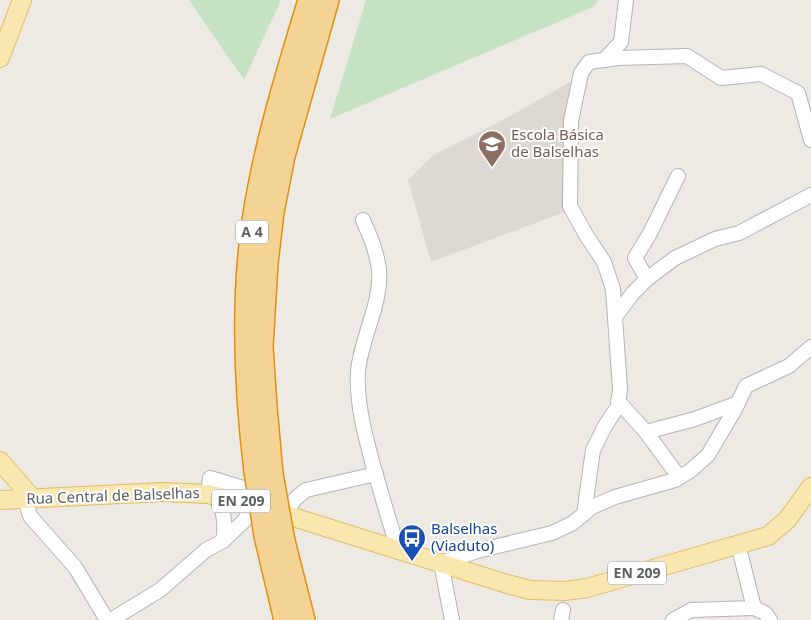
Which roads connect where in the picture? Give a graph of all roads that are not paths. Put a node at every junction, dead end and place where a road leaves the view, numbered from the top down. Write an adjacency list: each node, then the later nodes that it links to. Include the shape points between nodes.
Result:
1 (22, 0): 5 (main road)
2 (309, 0): 18 (highway, A 4, via 264,163 248,271 245,348 250,428)
3 (328, 0): 18 (highway, A 4, via 284,156 273,212 262,347 266,407)
4 (626, 0): 6 (street, via 621,42)
5 (0, 58)
6 (604, 60): 7 (street, via 687,56 721,78 761,74 798,93); 12 (street, via 590,62 581,73 571,120 570,206 604,262 613,289)
7 (811, 140)
8 (678, 176): 11 (street, via 634,258)
9 (811, 195): 11 (street, via 739,233 715,239 675,258)
10 (363, 220): 19 (street, via 375,249 379,271 378,289 358,372 364,430)
11 (647, 280): 12 (street)
12 (615, 317): 14 (street)
13 (811, 347): 15 (street, via 789,366 746,386)
14 (618, 401): 16 (street); 26 (street, via 593,450)
15 (738, 403): 16 (street); 20 (street, via 708,455)
16 (646, 432): 20 (street)
17 (3, 467): 23 (main road); 23 (main road, via 4,489)
18 (264, 473): 27 (highway, A 4, bridge)
19 (376, 474): 25 (street, via 306,490); 30 (street)
20 (679, 477): 26 (street, via 621,495 592,507)
21 (811, 487): 29 (main road, Rua Central de Balselhas / EN 209, via 787,520 768,536)
22 (212, 489): 23 (main road, Rua Central de Balselhas / EN 209); 24 (main road, Rua Central de Balselhas / EN 209); 25 (street); 28 (street, via 224,511)
23 (14, 498): 33 (street, via 75,568)
24 (248, 504): 25 (main road, Rua Central de Balselhas / EN 209); 28 (street, via 249,513 244,521)
25 (290, 508): 30 (main road, Rua Central de Balselhas / EN 209)
26 (584, 514): 31 (street, via 552,534 477,551)
27 (274, 538): 35 (highway, A 4); 36 (highway, A 4)
28 (223, 541): 34 (street, via 206,550 160,590)
29 (738, 544): 31 (main road, Rua Central de Balselhas / EN 209, via 587,588 565,591 530,590); 32 (street)
30 (398, 549): 31 (main road, Rua Central de Balselhas / EN 209)
31 (441, 563): 37 (street)
32 (754, 608): 38 (street, via 691,610); 39 (street, via 765,612)
33 (107, 620)
34 (111, 620)
35 (285, 620)
36 (304, 620)
37 (452, 620)
38 (673, 620)
39 (770, 620)

